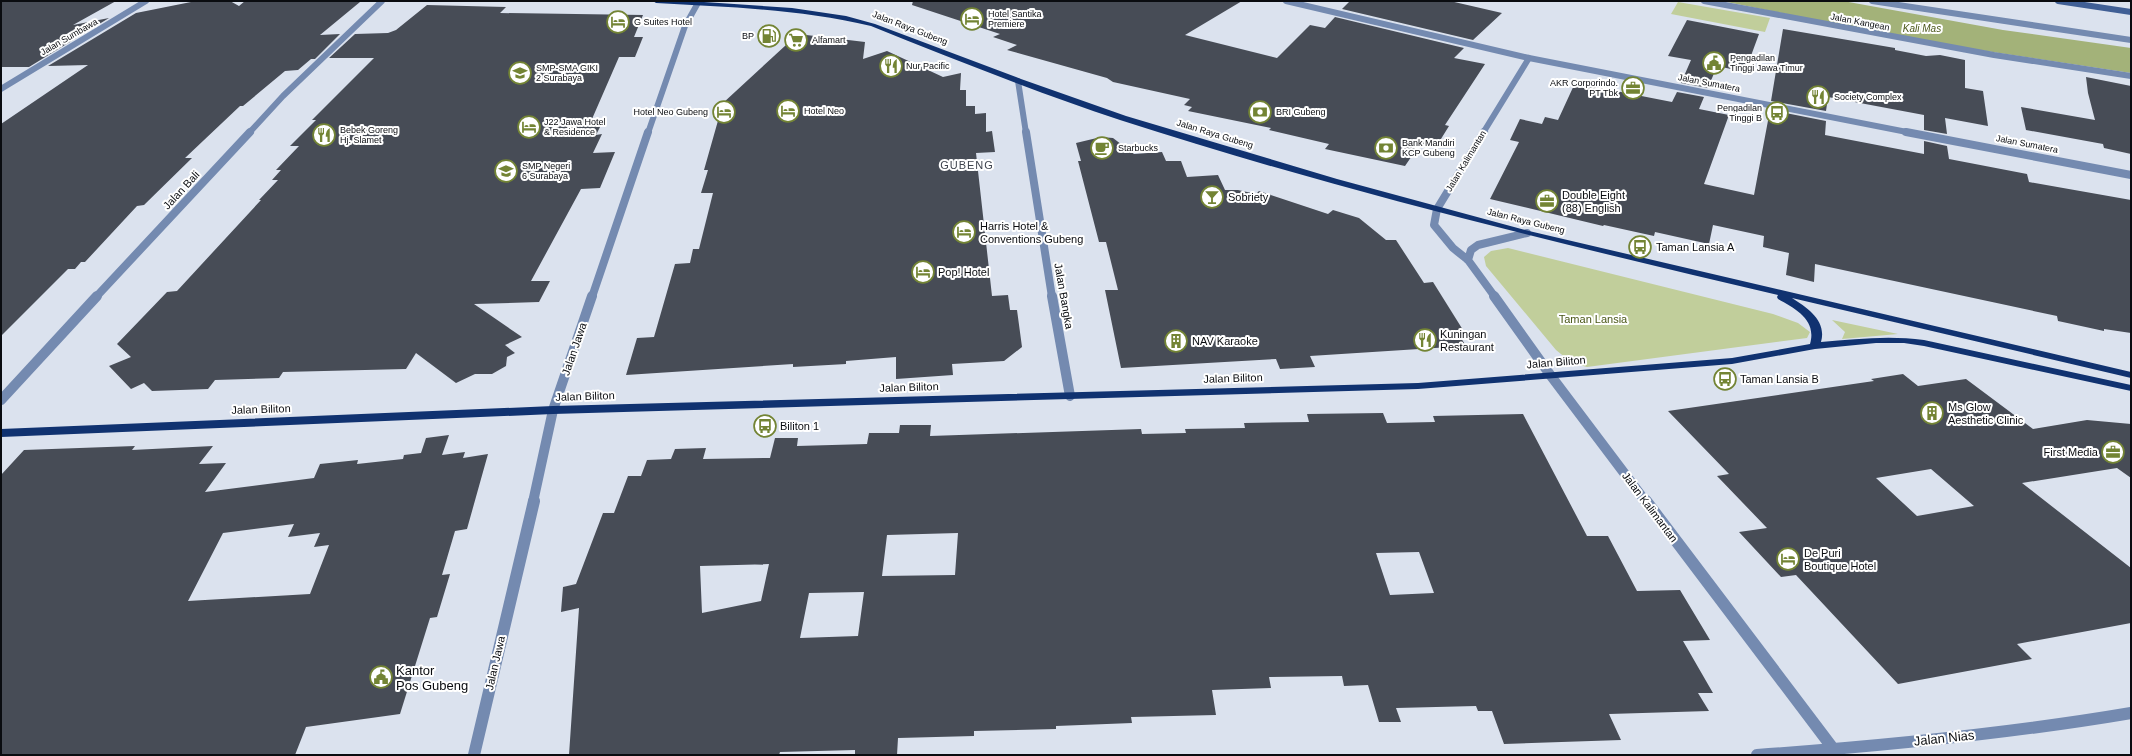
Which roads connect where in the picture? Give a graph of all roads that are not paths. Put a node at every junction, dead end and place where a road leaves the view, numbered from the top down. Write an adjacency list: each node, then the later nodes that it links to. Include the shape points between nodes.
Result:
1 (146, 1): 14 (street, Jalan Sumbawa)
2 (382, 1): 25 (street, Jalan Bali, via 283,96)
3 (656, 1): 8 (highway, Jalan Raya Gubeng)
4 (1286, 1): 11 (street, Jalan Sumatera)
5 (1704, 1): 12 (street, Jalan Kangean, via 1986,54)
6 (1872, 1): 10 (street)
7 (2058, 1): 9 (main road)
8 (698, 2): 13 (highway, Jalan Raya Gubeng, via 790,9 855,20); 26 (street, Jalan Jawa, via 685,26 675,54)
9 (2131, 12)
10 (2131, 40)
11 (1529, 58): 15 (street, Jalan Sumatera); 16 (street, Jalan Kalimantan)
12 (2131, 76)
13 (1018, 81): 16 (highway, Jalan Raya Gubeng, via 1123,118); 24 (street, Jalan Bangka)
14 (1, 89)
15 (2131, 175)
16 (1437, 209): 17 (highway, Jalan Raya Gubeng); 18 (street, Jalan Kalimantan, via 1434,225 1453,248)
17 (1527, 233): 18 (street, via 1478,245 1471,250); 19 (highway, Jalan Raya Gubeng)
18 (1468, 260): 22 (street, Jalan Kalimantan)
19 (1772, 291): 20 (highway, via 1799,307 1813,321 1818,332); 21 (highway)
20 (1815, 346): 22 (highway, Jalan Biliton, via 1732,361); 23 (highway, via 1904,340)
21 (2131, 375)
22 (1551, 376): 24 (highway, Jalan Biliton, via 1418,386); 29 (street, Jalan Kalimantan)
23 (2131, 388)
24 (1070, 396): 26 (highway, Jalan Biliton)
25 (1, 400)
26 (553, 410): 27 (highway, Jalan Biliton); 30 (street, Jalan Jawa)
27 (1, 433)
28 (2131, 713): 29 (street, Jalan Nias, via 2054,727)
29 (1837, 753): 31 (street, Jalan Nias)
30 (474, 755)
31 (1757, 755)

